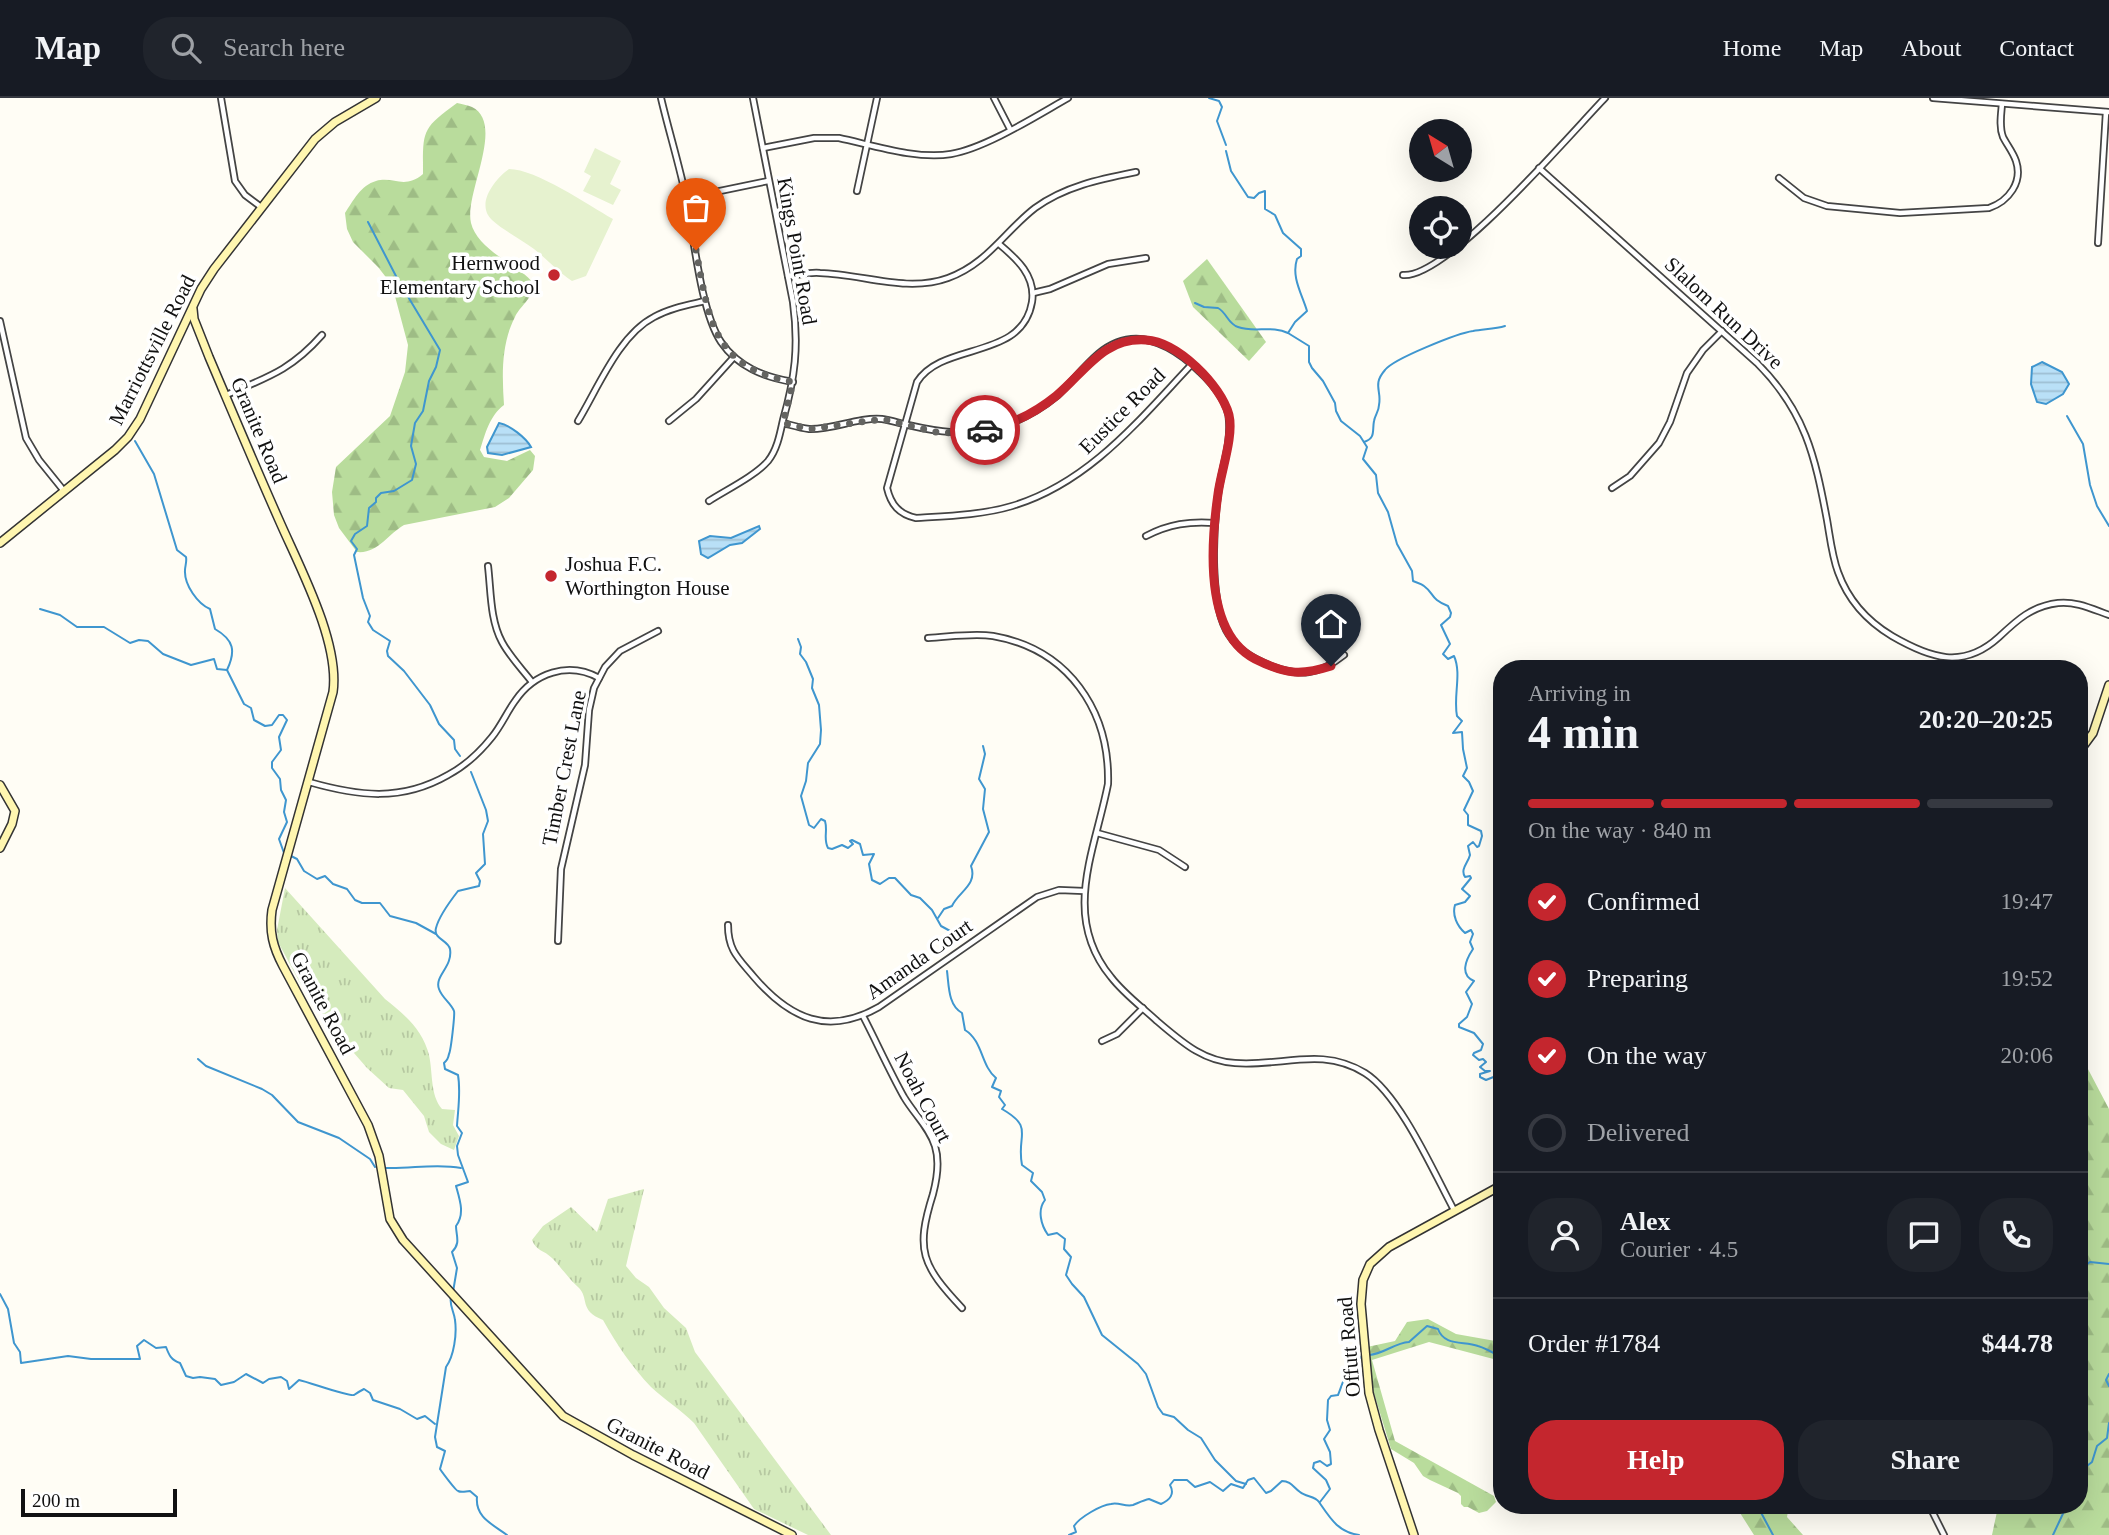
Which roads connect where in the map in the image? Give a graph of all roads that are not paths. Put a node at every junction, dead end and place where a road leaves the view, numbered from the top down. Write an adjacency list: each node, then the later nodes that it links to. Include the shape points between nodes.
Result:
1 (221, 98): 21 (street, via 235,181)
2 (376, 98): 21 (street, Marriottsville Road, via 315,139)
3 (661, 98): 20 (street)
4 (753, 98): 14 (street, Kings Point Road)
5 (877, 98): 13 (street)
6 (994, 98): 12 (street)
7 (1068, 98): 12 (street)
8 (1605, 98): 15 (street)
9 (1933, 98): 10 (street)
10 (2002, 104): 11 (street); 17 (street, via 2001,130 2018,174 2011,194 1989,208 1900,213 1827,206 1804,198)
11 (2108, 112): 22 (street)
12 (1010, 129): 13 (street, via 951,154 923,155)
13 (867, 144): 14 (street, via 826,138); 19 (street)
14 (763, 148): 18 (street, Kings Point Road)
15 (1539, 168): 25 (street, via 1451,254 1423,272); 31 (street, Slalom Run Drive)
16 (1136, 172): 23 (street, via 1063,192 1036,208)
17 (1779, 178)
18 (768, 181): 20 (street); 26 (street, Kings Point Road)
19 (857, 191)
20 (686, 198): 28 (street)
21 (261, 207): 29 (street, Marriottsville Road, via 204,283)
22 (2098, 243)
23 (999, 244): 26 (street, via 959,274 927,283 820,273); 27 (street, via 1022,266)
24 (1146, 258): 27 (street, via 1108,264)
25 (1403, 275)
26 (788, 276): 35 (street, Kings Point Road, via 796,327)
27 (1033, 293): 40 (street, Eustice Road, via 1025,320 1009,335 988,348 938,363 922,375)
28 (705, 301): 33 (street, via 717,335); 37 (street, via 674,307 641,324 623,345)
29 (193, 309): 36 (street, Granite Road); 42 (street, Marriottsville Road, via 132,431)
30 (0, 321): 42 (street, via 26,438)
31 (1721, 331): 41 (street, via 1687,373 1658,443 1630,476); 48 (street, Slalom Run Drive, via 1771,377 1799,416 1815,458 1837,569 1855,605 1880,628 1925,653 1952,657 1987,646 2023,615 2043,606 2073,603)
32 (322, 335): 36 (street, via 289,367)
33 (734, 357): 35 (street, via 761,374); 38 (street, via 696,400)
34 (1192, 364): 40 (street, via 1157,341 1129,340 1106,348 1054,398 1009,424 955,433); 40 (street, Eustice Road, via 1109,451 1079,474 1013,506 916,519 907,516 890,501 887,488); 44 (street, via 1212,385 1229,415)
35 (793, 382): 39 (street, Kings Point Road)
36 (225, 396): 56 (street, Granite Road, via 333,657 333,692)
37 (578, 421)
38 (669, 421)
39 (783, 423): 40 (street, via 810,429 868,419); 43 (street, Kings Point Road, via 767,461)
40 (904, 424)
41 (1612, 488)
42 (64, 491): 46 (street, Marriottsville Road)
43 (709, 501)
44 (1215, 523): 45 (street, via 1181,523); 51 (street, via 1219,615 1234,642 1259,661 1296,674 1331,666)
45 (1146, 536)
46 (0, 543)
47 (488, 566): 53 (street, via 499,637)
48 (2109, 615)
49 (658, 631): 52 (street, Timber Crest Lane, via 620,651)
50 (928, 638): 58 (street, via 990,635 1020,643 1059,666 1081,688 1098,718 1107,750 1108,784)
51 (1344, 655)
52 (599, 678): 53 (street, via 568,669); 63 (street, Timber Crest Lane, via 591,699 585,765 561,869)
53 (533, 682): 56 (street, via 481,750 434,783 371,795)
54 (2109, 685): 55 (street)
55 (2088, 739)
56 (308, 782): 71 (street, Granite Road, via 272,910 271,941 368,1125 396,1230 563,1416)
57 (0, 785): 59 (street, via 15,811)
58 (1097, 833): 60 (street, via 1159,850); 61 (street)
59 (0, 848)
60 (1185, 867)
61 (1084, 891): 64 (street, via 1087,930 1097,956 1112,979); 65 (street, Amanda Court, via 1059,890 1037,897)
62 (728, 925): 65 (street, Amanda Court, via 734,954 783,1006 827,1022)
63 (558, 941)
64 (1143, 1008): 66 (street, via 1117,1034); 68 (street, via 1188,1047 1214,1060 1245,1064 1322,1058 1367,1074 1394,1103)
65 (863, 1016): 69 (street, Noah Court, via 935,1146 937,1175 923,1246 930,1270)
66 (1102, 1041)
67 (1493, 1190): 68 (street, Offutt Road)
68 (1454, 1210): 72 (street, Offutt Road, via 1389,1247 1370,1264 1361,1291 1376,1422)
69 (962, 1308)
70 (1934, 1514): 73 (street)
71 (792, 1535)
72 (1414, 1535)
73 (1944, 1535)

